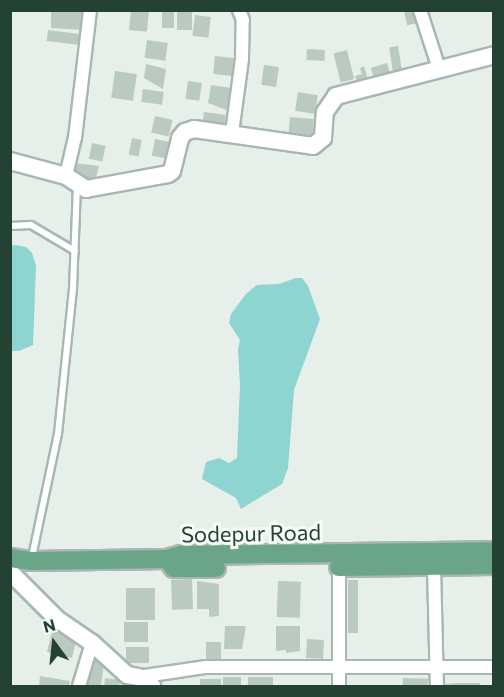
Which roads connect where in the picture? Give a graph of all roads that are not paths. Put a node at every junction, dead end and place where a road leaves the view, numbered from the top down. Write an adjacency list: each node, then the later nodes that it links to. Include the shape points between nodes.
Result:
1 (90, 10): 8 (street)
2 (239, 10): 6 (street, via 243,20 242,59)
3 (420, 10): 5 (street)
4 (494, 55): 5 (street)
5 (439, 69): 6 (street, via 336,96 326,112 323,138 313,146)
6 (232, 134): 8 (street, via 194,129 185,132 172,171 163,176 86,189)
7 (10, 161): 8 (street)
8 (71, 180): 10 (lane)
9 (10, 226): 10 (lane, via 31,225)
10 (75, 251): 14 (lane, via 58,434)
11 (494, 551): 13 (main road, Sodepur Road, via 181,555)
12 (10, 558): 14 (main road, Sodepur Road)
13 (167, 559): 14 (main road, Sodepur Road); 16 (main road, via 174,568)
14 (32, 561)
15 (494, 566): 17 (main road)
16 (339, 567): 17 (main road); 20 (street)
17 (434, 567): 22 (street)
18 (10, 572): 19 (street, via 57,619)
19 (92, 643): 23 (street, via 127,675); 24 (street)
20 (340, 666): 22 (street); 23 (street, via 206,667); 26 (street)
21 (494, 667): 22 (street)
22 (437, 668): 27 (street)
23 (138, 677): 25 (street)
24 (79, 687)
25 (152, 687)
26 (339, 687)
27 (438, 687)

